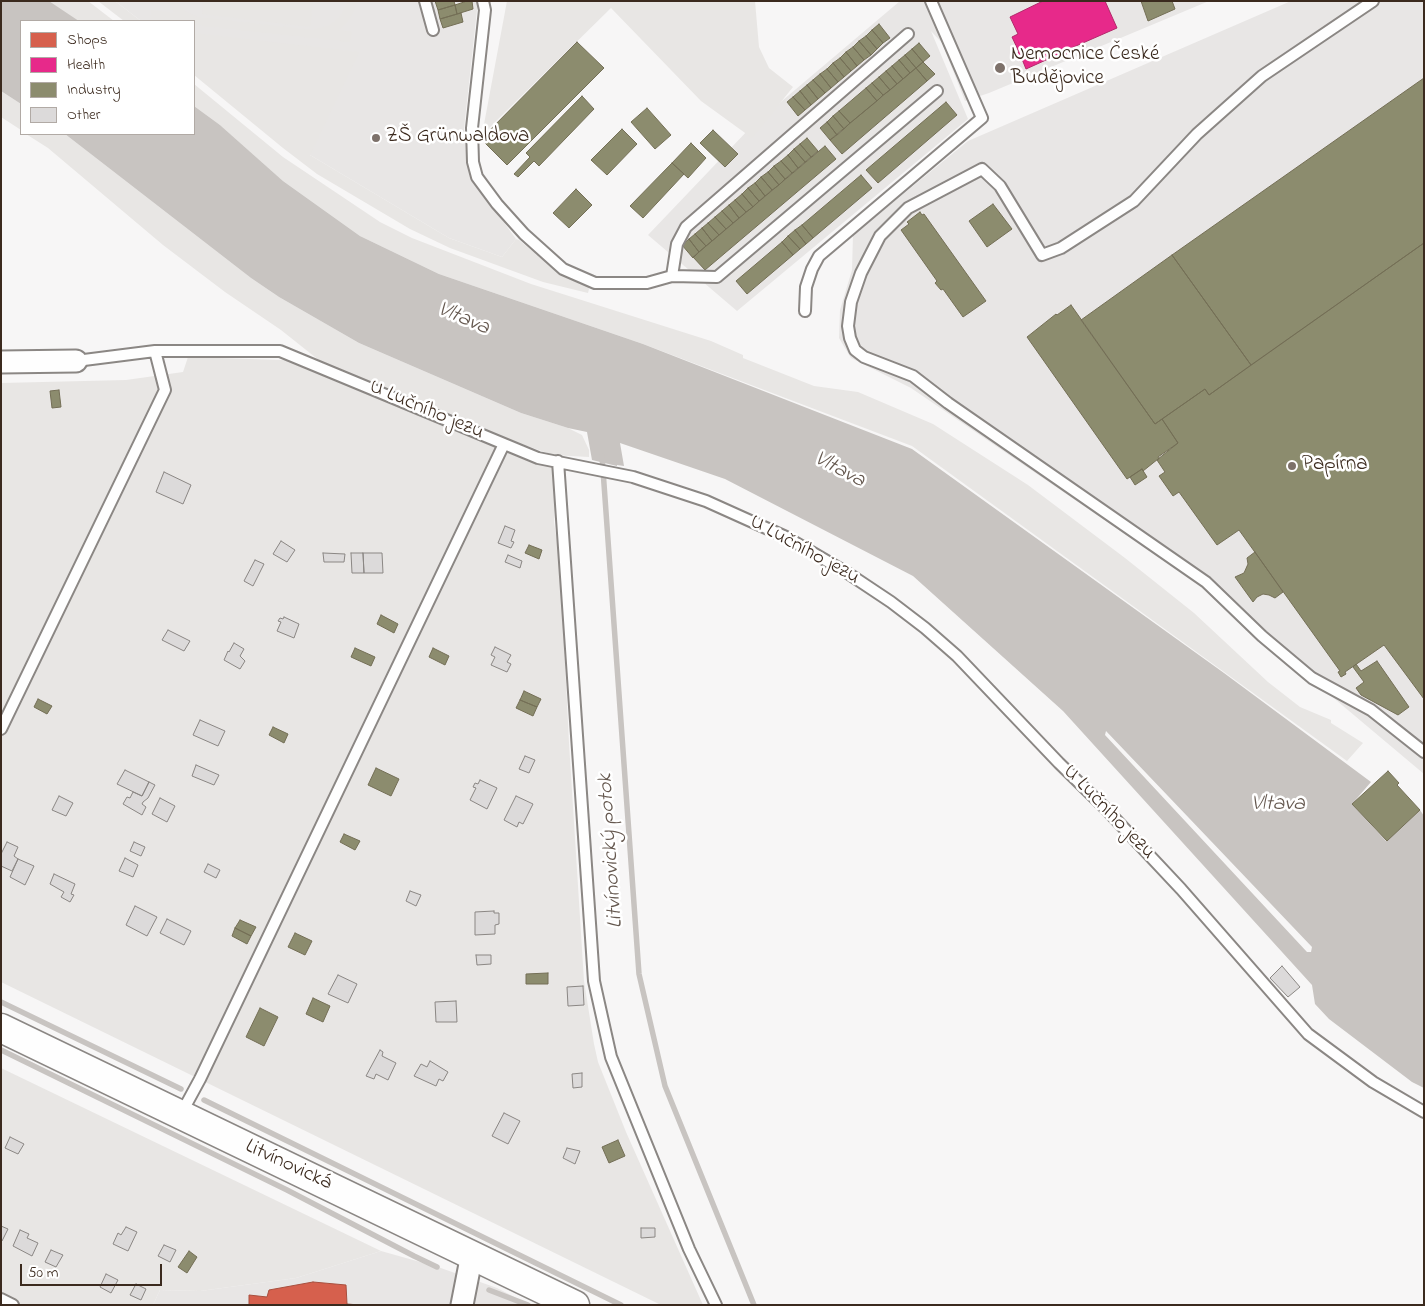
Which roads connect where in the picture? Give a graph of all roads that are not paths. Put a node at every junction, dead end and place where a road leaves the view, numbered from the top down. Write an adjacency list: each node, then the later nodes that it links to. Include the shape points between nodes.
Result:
1 (425, 1): 5 (lane)
2 (483, 1): 8 (lane, via 485,10 472,128 472,162 477,177 524,234 563,269 595,283 647,283)
3 (931, 1): 9 (lane, via 982,118 819,256 806,287)
4 (1373, 1): 16 (lane, via 1262,76 1197,134 1134,201 1061,248 1042,255 1000,186 982,169 908,208 880,236 851,302 848,326 855,350 864,357 914,376 1206,582 1312,678 1371,710)
5 (433, 30)
6 (908, 34): 8 (lane, via 686,227 676,244)
7 (937, 91): 8 (lane, via 717,277)
8 (672, 276)
9 (805, 311)
10 (155, 352): 11 (lane, U Lučního jezu); 13 (lane, U Lučního jezu, via 280,351); 15 (lane, via 165,390)
11 (76, 361): 12 (street, U Lučního jezu)
12 (1, 362)
13 (504, 444): 14 (lane, U Lučního jezu, via 538,458); 19 (lane)
14 (558, 461): 18 (lane, U Lučního jezu, via 632,477 706,501 786,537 891,602 957,656 1112,815 1308,1034 1373,1082); 25 (lane, via 594,981 611,1057 689,1249)
15 (1, 729)
16 (1424, 752)
17 (1, 1028): 19 (main road, Litvínovická)
18 (1424, 1112)
19 (180, 1115): 20 (main road, Litvínovická)
20 (472, 1254): 23 (street); 24 (main road, Litvínovická)
21 (1, 1299): 22 (lane)
22 (13, 1305)
23 (462, 1305)
24 (575, 1305)
25 (716, 1305)

